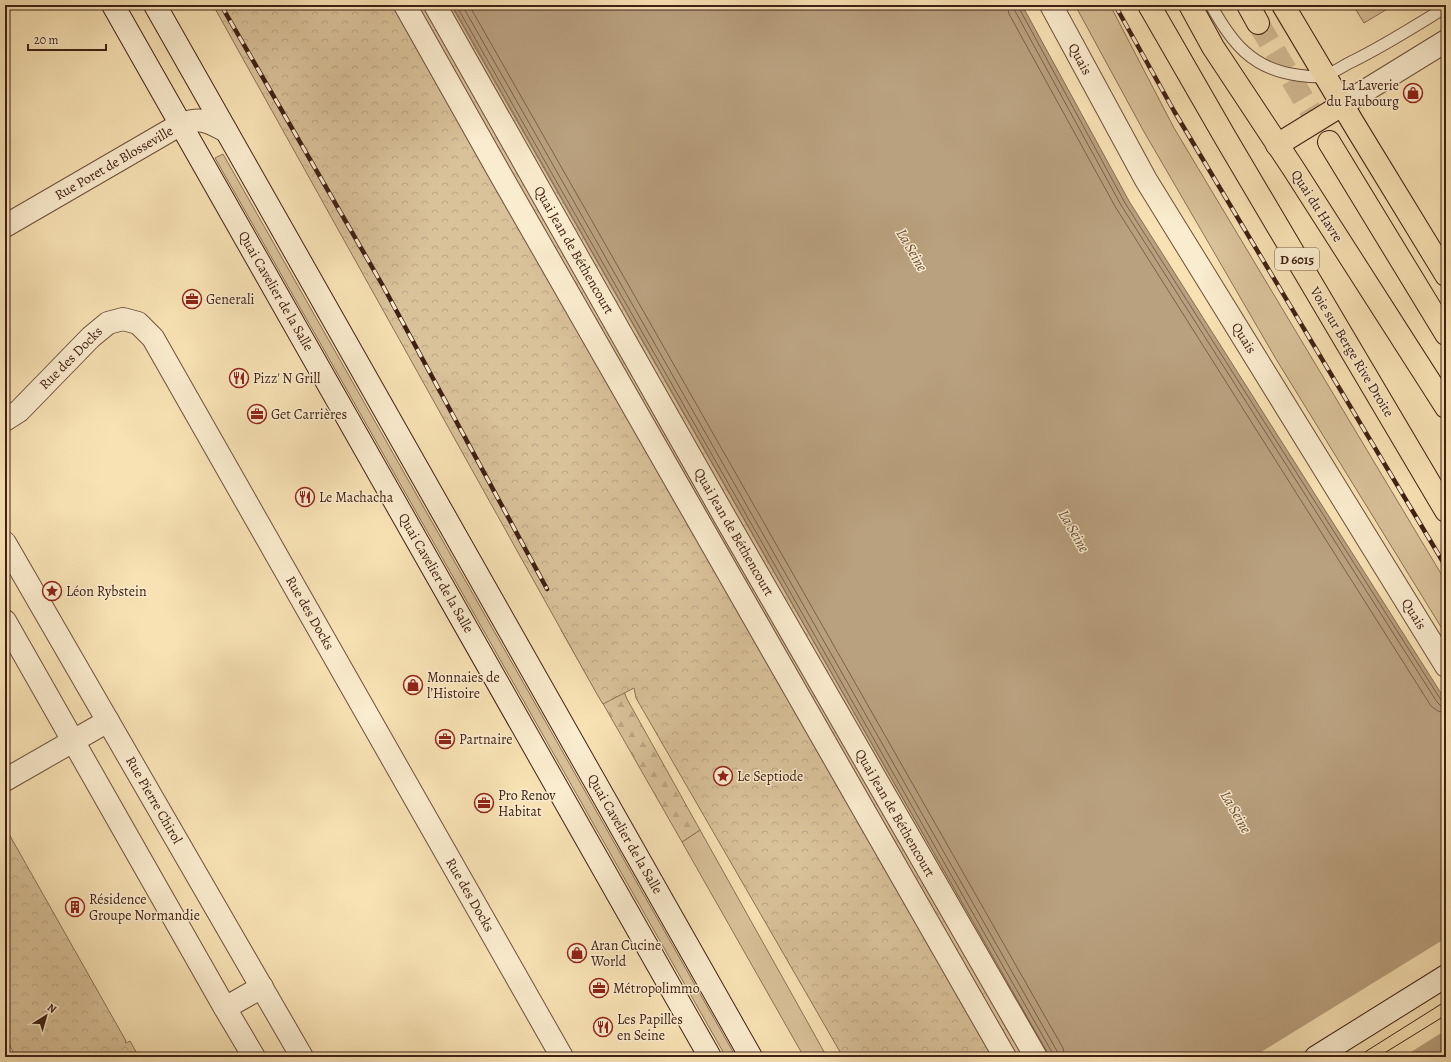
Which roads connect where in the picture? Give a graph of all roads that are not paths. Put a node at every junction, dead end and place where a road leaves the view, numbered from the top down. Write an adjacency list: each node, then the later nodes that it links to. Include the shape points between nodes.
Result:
1 (113, 5): 14 (street, Quai Cavelier de la Salle)
2 (155, 5): 15 (street, Quai Cavelier de la Salle)
3 (405, 5): 38 (street, Quai Jean de Béthencourt)
4 (435, 5): 39 (street, Quai Jean de Béthencourt, via 730,526)
5 (1051, 5): 26 (street, Quais, via 1146,180)
6 (1149, 5): 23 (main road, Voie sur Berge Rive Droite / D 6015)
7 (1190, 5): 17 (main road, Quai du Havre, via 1212,47)
8 (1211, 5): 12 (lane, via 1223,28 1241,49 1260,64 1294,74)
9 (1283, 5): 12 (main road)
10 (1446, 7): 12 (lane, via 1382,46)
11 (1446, 41): 13 (street)
12 (1325, 76): 13 (main road)
13 (1342, 105): 17 (main road); 19 (main road)
14 (181, 124): 15 (street, Rue Poret de Blosseville, via 192,120 207,120); 18 (street, Rue Poret de Blosseville); 36 (street, Quai Cavelier de la Salle)
15 (226, 131): 37 (street, Quai Cavelier de la Salle)
16 (1329, 142): 20 (main road)
17 (1277, 145): 21 (main road, Quai du Havre)
18 (5, 226)
19 (1446, 275)
20 (1446, 334)
21 (1446, 407)
22 (5, 420): 35 (street, Rue des Docks, via 19,411 108,323 123,319 138,323 153,338)
23 (1446, 511)
24 (5, 543): 27 (street, Rue Pierre Chirol)
25 (5, 621): 28 (street)
26 (1446, 666)
27 (108, 721): 28 (street); 31 (street, Rue Pierre Chirol)
28 (73, 741): 29 (street); 32 (street)
29 (5, 780)
30 (1446, 976): 40 (street)
31 (262, 987): 32 (street); 34 (street, Rue Pierre Chirol)
32 (225, 1008): 33 (street)
33 (254, 1057)
34 (302, 1057)
35 (562, 1057)
36 (710, 1057)
37 (752, 1057)
38 (1005, 1057)
39 (1036, 1057)
40 (1316, 1057)

